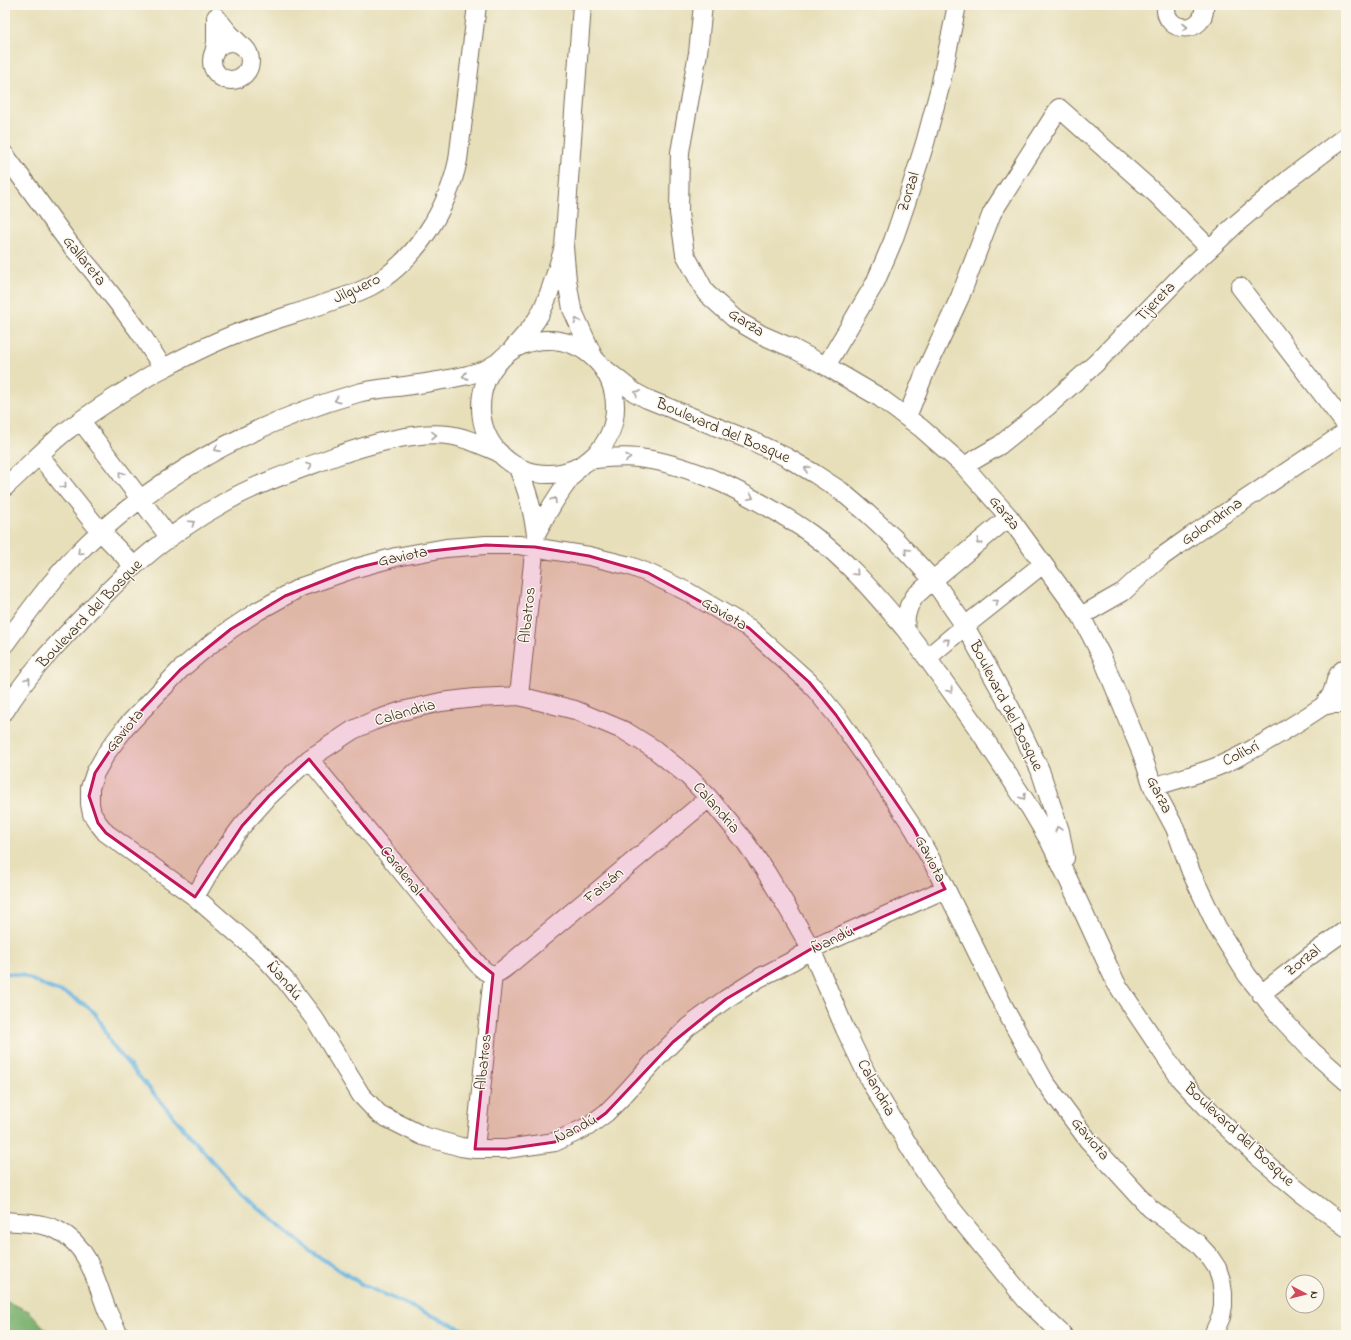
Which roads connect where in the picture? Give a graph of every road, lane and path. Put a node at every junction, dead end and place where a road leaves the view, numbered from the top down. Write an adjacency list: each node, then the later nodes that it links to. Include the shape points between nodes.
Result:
1 (477, 5): 18 (street, Jilguero, via 455,178 438,215 417,246 395,269 370,286 329,303 245,330)
2 (582, 5): 12 (street)
3 (703, 5): 17 (street, Garza, via 698,53 680,152 679,213 685,254 706,293 736,320)
4 (957, 5): 17 (street, Zorzal, via 925,143 893,241 875,283)
5 (1166, 5): 6 (street, one-way to 6, via 1166,14 1170,21 1183,28 1198,24)
6 (1204, 5)
7 (214, 11): 8 (street, via 229,34); 9 (street)
8 (242, 46): 9 (street, via 237,43 226,43); 9 (street, via 249,55 249,66 244,76 233,80 218,75 212,65)
9 (214, 54)
10 (1346, 136): 13 (street, Tijereta, via 1264,199)
11 (5, 155): 18 (street, Gallareta, via 69,243 121,307)
12 (564, 247): 15 (street, via 540,314 529,331); 16 (street, one-way to 12, via 572,309)
13 (1209, 248): 19 (street, via 1157,195 1059,108 992,213 960,297); 27 (street, Tijereta, via 1095,364 1000,445)
14 (1240, 287): 21 (street)
15 (504, 357): 16 (street, via 526,344 547,340 578,347); 23 (street, via 488,379 482,401 483,418 488,434); 29 (street, one-way to 29, via 486,370 468,375 359,393 287,417 230,442)
16 (596, 361): 25 (street, via 611,385 615,408 605,442); 36 (street, Boulevard del Bosque, one-way to 16, via 867,512 815,474 752,441 634,392)
17 (826, 366): 19 (street, Garza)
18 (163, 368): 20 (street, Jilguero)
19 (907, 417): 27 (street, Garza)
20 (81, 420): 24 (street, Jilguero); 29 (street, one-way to 20)
21 (1346, 425)
22 (1346, 432): 37 (street, Golondrina, via 1160,558 1123,592)
23 (500, 453): 26 (street); 32 (street, Boulevard del Bosque, one-way to 23, via 228,501 253,489 302,468 371,445 413,436 449,435 464,438)
24 (40, 455): 28 (street, Jilguero); 31 (street, one-way to 31)
25 (585, 463): 26 (street, via 559,473 548,474); 33 (street, one-way to 25, via 555,498); 39 (street, one-way to 39, via 621,457 659,461 711,479 764,504 812,535 835,554)
26 (517, 466): 33 (street, via 527,489)
27 (964, 466): 30 (street, Garza)
28 (5, 487)
29 (140, 499): 31 (street); 32 (street)
30 (1009, 517): 34 (street, Garza); 36 (street, one-way to 36)
31 (100, 531): 35 (street); 40 (street, one-way to 40, via 40,597)
32 (170, 538): 35 (street, Boulevard del Bosque)
33 (536, 541): 44 (street, Albatros); 52 (street, Gaviota, via 648,573 688,592 749,628 810,682 836,715 914,829); 53 (street, Gaviota, via 519,545 486,544 422,552 374,563 301,587 231,629 180,670 154,697 125,728 95,773 90,788 92,814 106,833)
34 (1043, 564): 37 (street, Garza); 38 (street, one-way to 34)
35 (134, 566): 47 (street, Boulevard del Bosque, one-way to 35, via 59,642)
36 (934, 580): 38 (street, Boulevard del Bosque); 39 (street, via 915,596 909,606)
37 (1081, 616): 49 (street, Garza, via 1102,657)
38 (965, 626): 41 (street, one-way to 38); 51 (street, Boulevard del Bosque, one-way to 38, via 1060,831 1040,770 1011,709)
39 (905, 629): 41 (street, Boulevard del Bosque)
40 (5, 644)
41 (927, 658): 51 (street, Boulevard del Bosque, one-way to 51, via 1030,808)
42 (1346, 668): 43 (street, via 1335,679)
43 (1334, 687): 45 (street, via 1336,694); 46 (street)
44 (519, 696): 48 (street, Calandria, via 464,699 402,711 353,730); 50 (street, Calandria, via 575,710 626,731 666,758)
45 (1346, 704): 46 (street)
46 (1322, 706): 49 (street, Colibrí, via 1274,738 1220,765)
47 (5, 711)
48 (309, 759): 53 (street, Calandria, via 255,810 214,864); 56 (street, Cardenal, via 471,956 488,973)
49 (1153, 787): 57 (street, Garza, via 1176,828 1191,872 1217,927)
50 (709, 798): 55 (street, Calandria, via 744,840 766,872); 56 (street, Faisán)
51 (1069, 881): 61 (street, Boulevard del Bosque, via 1116,983 1181,1080 1257,1156)
52 (945, 889): 55 (street, Ñandú); 64 (street, Gaviota, via 1008,1015 1045,1082 1088,1140 1150,1208 1197,1243 1217,1268 1221,1280 1223,1306)
53 (195, 896): 59 (street, Ñandú, via 253,946 285,980 316,1021 361,1094 379,1114 423,1136 446,1144)
54 (1346, 930): 57 (street, Zorzal)
55 (811, 949): 59 (street, Ñandú, via 759,978 688,1027 606,1113 587,1127 555,1142 506,1149); 63 (street, Calandria, via 871,1083 921,1166 1026,1300)
56 (496, 974): 59 (street, Albatros)
57 (1261, 994): 58 (street, Garza, via 1298,1037)
58 (1346, 1081)
59 (475, 1149)
60 (5, 1221): 62 (street, via 39,1224 59,1230 75,1242 90,1266)
61 (1346, 1227)
62 (120, 1335)
63 (1063, 1335)
64 (1213, 1335)

